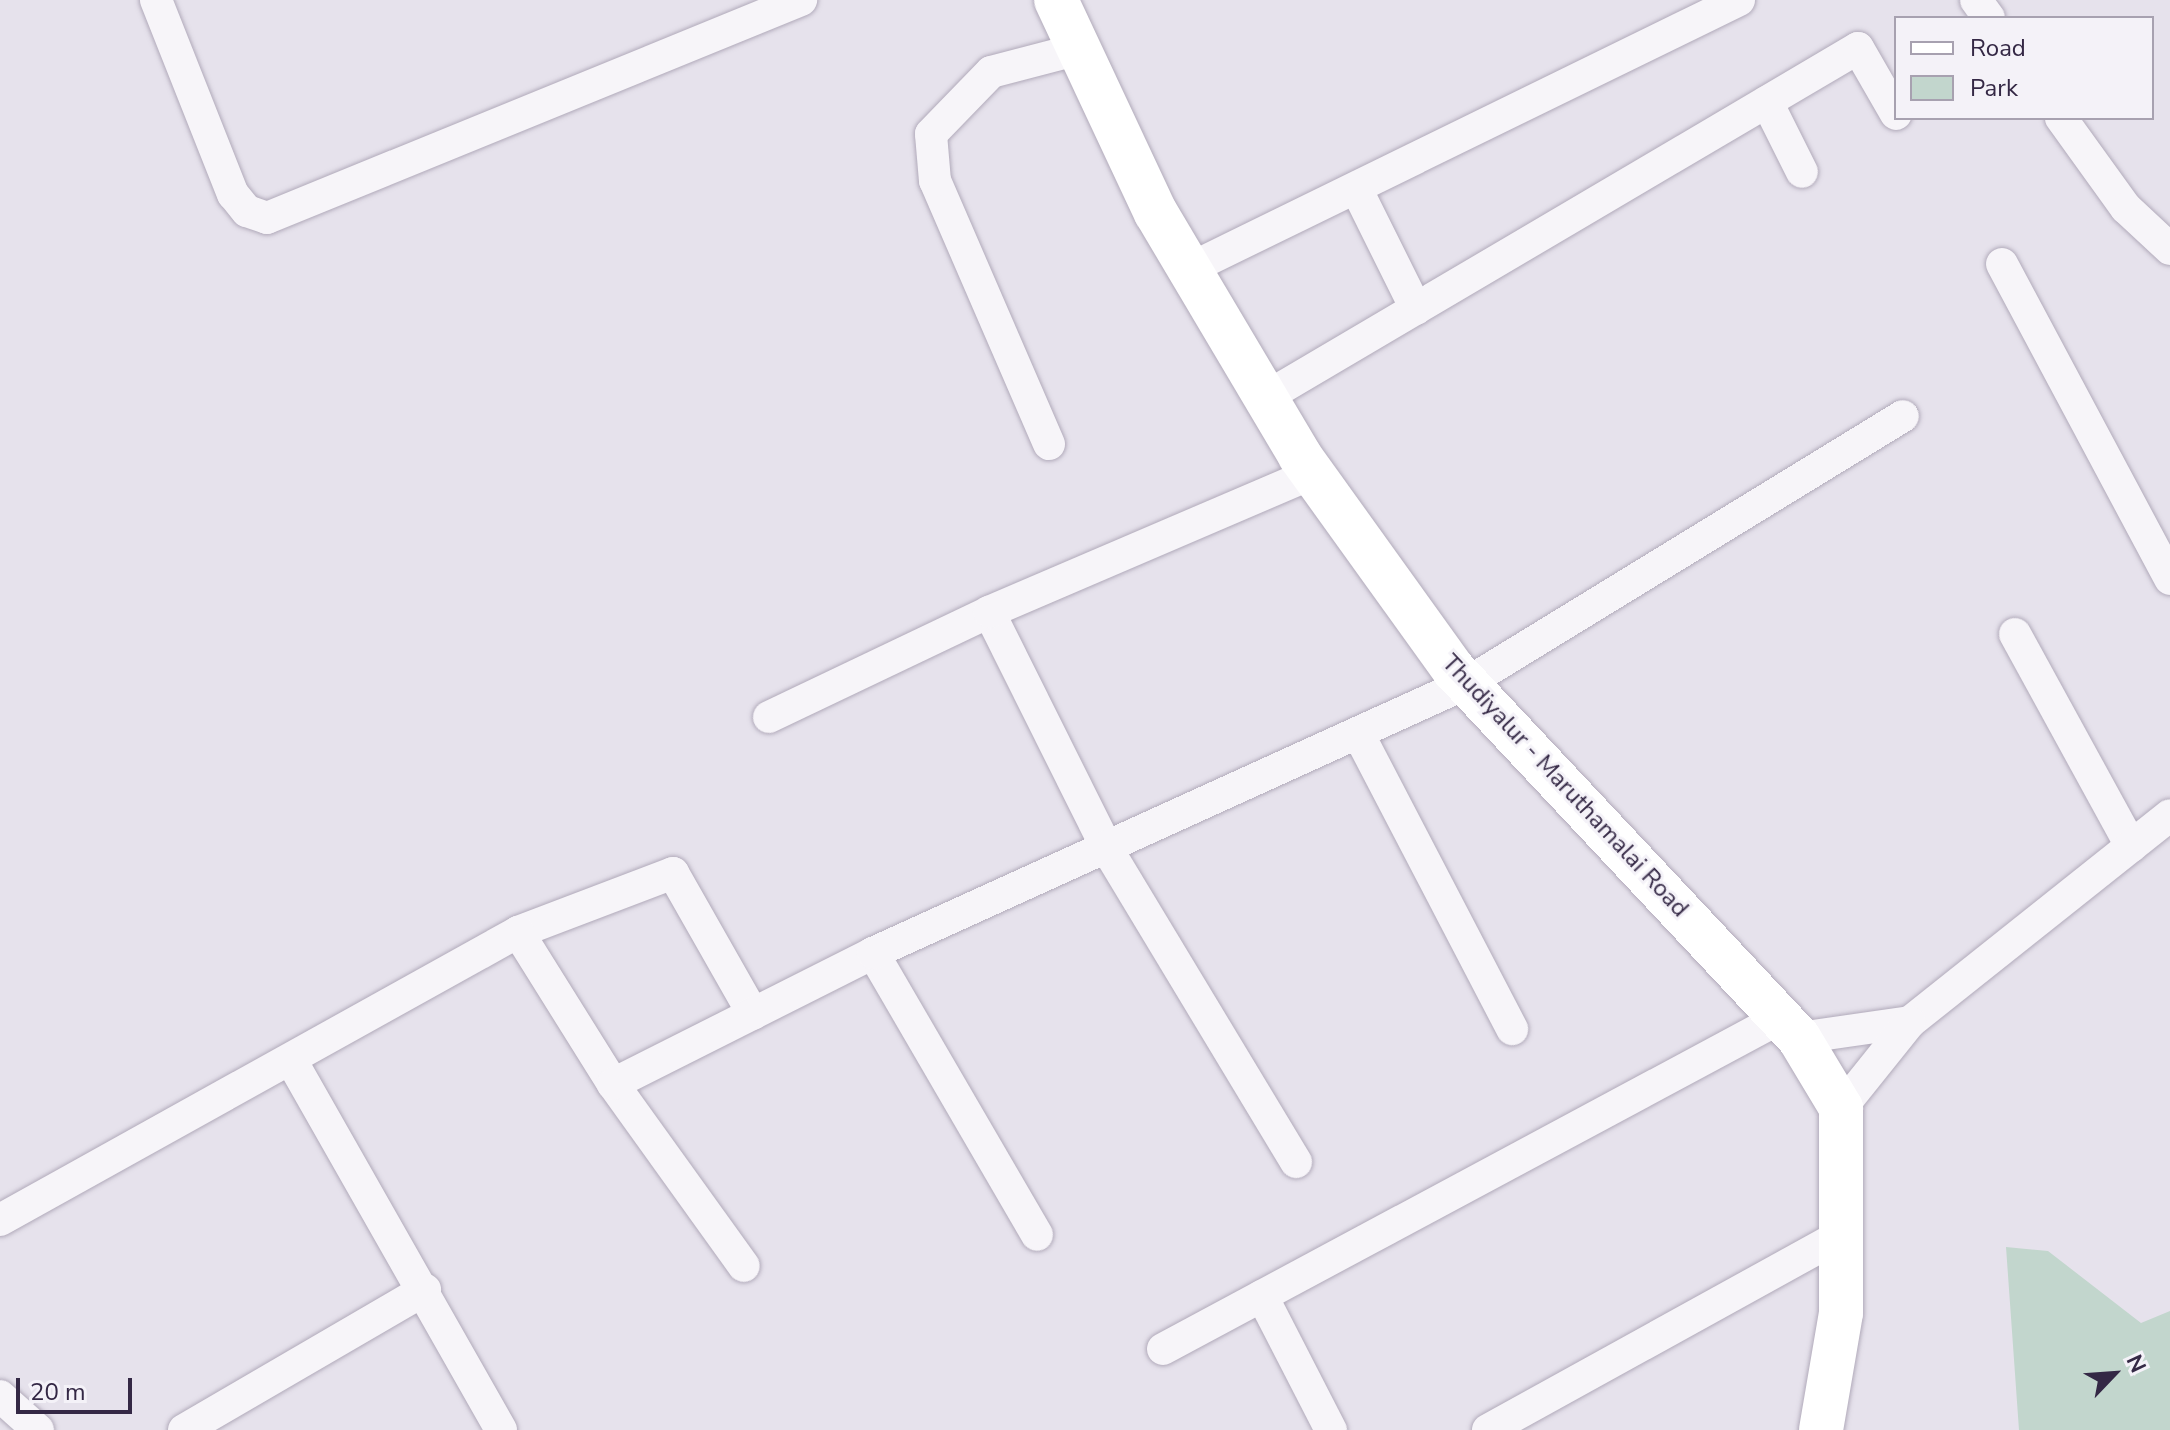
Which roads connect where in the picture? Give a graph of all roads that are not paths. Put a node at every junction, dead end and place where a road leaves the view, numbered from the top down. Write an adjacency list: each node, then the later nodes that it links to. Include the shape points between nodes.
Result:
1 (156, 0): 2 (street, via 233,194 247,211 267,218)
2 (801, 0)
3 (1056, 0): 5 (main road, Thudiyalur - Maruthamalai Road)
4 (1739, 0): 10 (street)
5 (1079, 49): 13 (main road, Thudiyalur - Maruthamalai Road, via 1156,213); 17 (street, via 991,72 931,134 935,181)
6 (1767, 102): 7 (street, via 1858,48); 9 (street); 14 (street)
7 (1894, 110)
8 (2062, 120): 11 (street, via 2126,208)
9 (1802, 172)
10 (1356, 188): 13 (street); 14 (street)
11 (2170, 249)
12 (2002, 264): 19 (street)
13 (1191, 268): 15 (main road, Thudiyalur - Maruthamalai Road)
14 (1416, 309): 15 (street)
15 (1266, 397): 18 (main road, Thudiyalur - Maruthamalai Road)
16 (1903, 416): 22 (street)
17 (1049, 444)
18 (1314, 473): 20 (street); 22 (main road, Thudiyalur - Maruthamalai Road)
19 (2170, 579)
20 (989, 612): 23 (street); 27 (street)
21 (2015, 634): 26 (street)
22 (1467, 683): 24 (street); 32 (main road, Thudiyalur - Maruthamalai Road)
23 (769, 717)
24 (1358, 733): 27 (street); 33 (street)
25 (2170, 815): 26 (street)
26 (2131, 846): 31 (street)
27 (1106, 847): 29 (street); 37 (street)
28 (518, 932): 30 (street, via 673,873); 34 (street); 35 (street)
29 (873, 953): 30 (street); 39 (street)
30 (753, 1014): 35 (street)
31 (1910, 1022): 32 (street); 36 (street)
32 (1789, 1028): 36 (main road, Thudiyalur - Maruthamalai Road); 43 (street)
33 (1512, 1029)
34 (291, 1060): 38 (street); 42 (street)
35 (613, 1084): 41 (street)
36 (1841, 1108): 40 (main road)
37 (1296, 1162)
38 (0, 1220)
39 (1037, 1235)
40 (1841, 1235): 50 (street); 51 (main road, via 1841,1313)
41 (744, 1266)
42 (425, 1290): 47 (street); 48 (street)
43 (1262, 1296): 44 (street); 49 (street)
44 (1163, 1349)
45 (0, 1396): 46 (street)
46 (38, 1430)
47 (184, 1430)
48 (501, 1430)
49 (1331, 1430)
50 (1488, 1430)
51 (1821, 1430)

